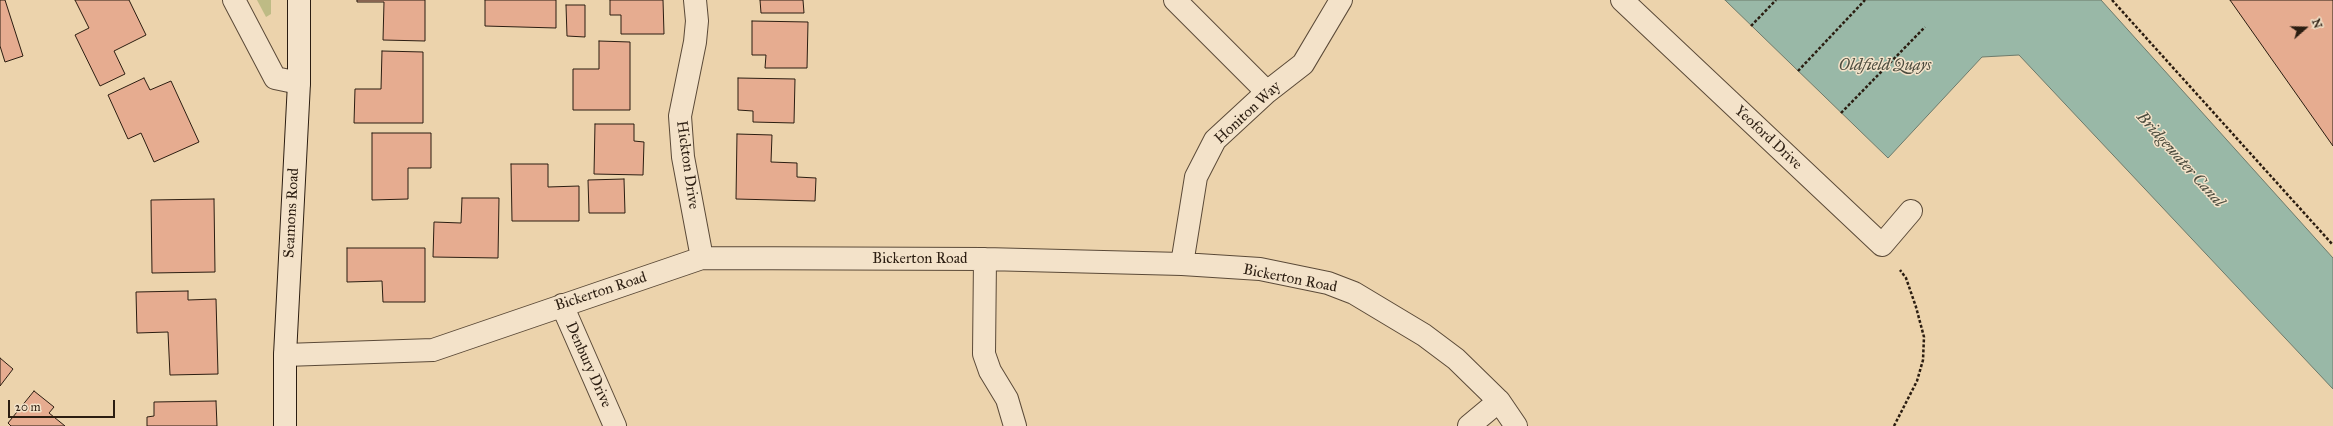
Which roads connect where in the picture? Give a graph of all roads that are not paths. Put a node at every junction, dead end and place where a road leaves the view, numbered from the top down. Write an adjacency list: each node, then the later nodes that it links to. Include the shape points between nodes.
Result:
1 (234, 0): 7 (street, via 275,78)
2 (299, 0): 7 (street, Seamons Road)
3 (695, 0): 10 (street, Hickton Drive, via 695,42 680,116 683,157)
4 (1175, 0): 8 (street)
5 (1341, 0): 8 (street, Honiton Way, via 1303,64)
6 (1622, 0): 9 (street, Yeoford Drive, via 1882,245)
7 (299, 83): 14 (street, Seamons Road)
8 (1267, 92): 12 (street, Honiton Way, via 1215,140 1196,177)
9 (1910, 211)
10 (702, 258): 11 (street, Bickerton Road); 13 (street, Bickerton Road)
11 (985, 259): 12 (street, Bickerton Road); 18 (street, via 984,354 990,372 1007,399)
12 (1182, 264): 15 (street, Bickerton Road, via 1260,269 1328,283 1354,293 1450,354)
13 (562, 304): 14 (street, Bickerton Road, via 433,350); 17 (street, Denbury Drive)
14 (285, 354): 16 (street, Seamons Road)
15 (1499, 401): 19 (street); 20 (street, Bickerton Road)
16 (285, 426)
17 (615, 426)
18 (1015, 426)
19 (1469, 426)
20 (1516, 426)

